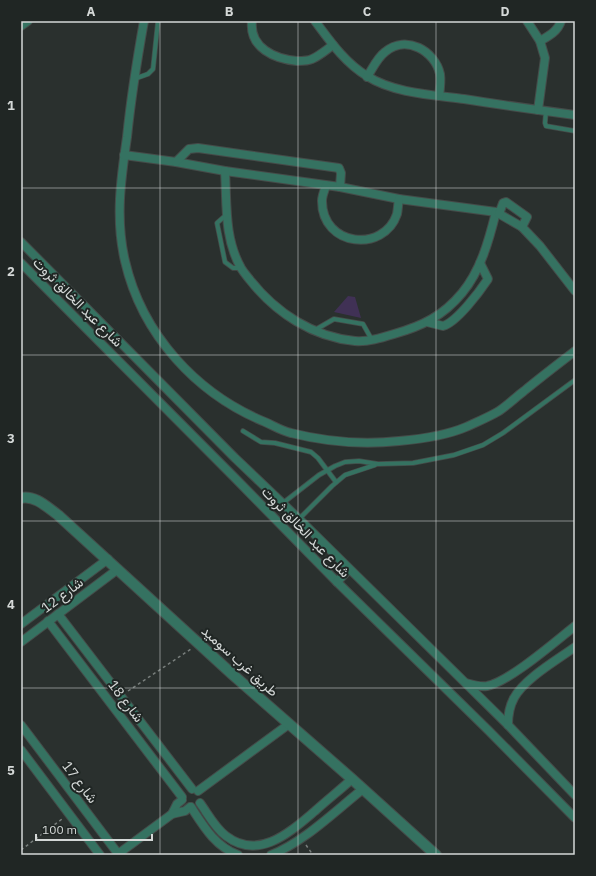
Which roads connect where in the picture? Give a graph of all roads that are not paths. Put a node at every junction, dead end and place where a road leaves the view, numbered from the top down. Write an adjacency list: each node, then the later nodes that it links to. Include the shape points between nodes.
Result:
1 (28, 21): 8 (street)
2 (144, 21): 12 (street)
3 (158, 21): 12 (lane, via 153,69 148,74)
4 (252, 21): 10 (street, via 253,34 259,45 268,54 277,58 312,60)
5 (316, 21): 10 (street)
6 (527, 21): 9 (street)
7 (561, 21): 9 (street, via 552,35)
8 (21, 26)
9 (540, 41): 14 (street, via 545,58)
10 (333, 45): 11 (street, via 348,62)
11 (367, 77): 13 (street, via 392,87); 13 (street, via 386,51 405,44 421,48 438,68)
12 (134, 79): 17 (street)
13 (439, 96): 14 (street)
14 (542, 110): 15 (street); 16 (lane, via 546,126)
15 (575, 115)
16 (575, 131)
17 (124, 155): 18 (street); 34 (street, via 119,207 122,238 125,261 141,308 158,337 201,384 220,399 250,416 289,432 320,439 377,444 428,438 465,427 498,411)
18 (176, 162): 19 (street); 21 (street, via 189,149 198,148 339,168)
19 (225, 171): 20 (street); 24 (street)
20 (326, 186): 21 (street); 22 (street, via 322,199 326,220 340,235 353,240 367,240 388,228 397,214)
21 (340, 187): 22 (street)
22 (399, 199): 23 (street)
23 (497, 213): 25 (street); 25 (street, via 506,202 527,217); 28 (street)
24 (226, 215): 29 (street, via 230,239); 29 (lane, via 217,223 225,262 233,268)
25 (522, 227): 30 (street)
26 (21, 242): 41 (street, شارع عبد الخالق ثروت)
27 (21, 263): 46 (street, شارع عبد الخالق ثروت)
28 (480, 263): 31 (street, via 463,292 445,311); 31 (street, via 488,279 481,290 454,320 443,326)
29 (241, 268): 32 (street, via 259,291 280,310)
30 (575, 291)
31 (428, 322): 33 (street)
32 (315, 330): 33 (street, via 356,341); 33 (lane, via 334,319 363,324)
33 (372, 340)
34 (575, 351)
35 (575, 380): 37 (lane, via 483,445 454,455 413,463)
36 (243, 431): 38 (lane, via 261,442 311,452)
37 (378, 464): 38 (lane, via 345,462); 39 (lane)
38 (327, 470): 39 (lane); 41 (lane)
39 (336, 482): 42 (lane)
40 (21, 498): 43 (street, طريق غرب سوميد, via 30,497 58,515)
41 (283, 503): 42 (street, شارع عبد الخالق ثروت)
42 (299, 519): 45 (street, شارع عبد الخالق ثروت)
43 (108, 559): 44 (street, طريق غرب سوميد); 49 (street, شارع 12)
44 (118, 569): 47 (street, شارع 12); 56 (street, طريق غرب سوميد)
45 (349, 569): 46 (street); 55 (street, شارع عبد الخالق ثروت)
46 (337, 582): 68 (street, شارع عبد الخالق ثروت)
47 (58, 614): 48 (street, شارع 12); 62 (street, شارع 18)
48 (48, 621): 51 (street, شارع 12); 64 (street, شارع 18)
49 (21, 624)
50 (575, 626): 53 (street)
51 (21, 642)
52 (575, 648): 54 (street)
53 (531, 660): 54 (street); 55 (street, via 498,683 477,686)
54 (540, 671): 58 (street, via 514,698 510,706)
55 (464, 682): 58 (street, شارع عبد الخالق ثروت)
56 (289, 724): 60 (street, طريق غرب سوميد); 62 (street)
57 (21, 725): 69 (street, شارع 17)
58 (508, 725): 63 (street, شارع عبد الخالق ثروت)
59 (21, 750): 70 (street, شارع 17)
60 (352, 779): 61 (street, طريق غرب سوميد); 65 (street, via 294,829 268,844 242,844 225,836)
61 (363, 789): 72 (street, via 301,838); 73 (street, طريق غرب سوميد)
62 (195, 790): 64 (street, via 185,792); 65 (street, via 201,795)
63 (575, 795)
64 (182, 798): 66 (street, via 185,805); 67 (street)
65 (200, 802): 66 (street)
66 (190, 807): 67 (street); 71 (street, via 217,843)
67 (172, 814): 69 (street)
68 (575, 818)
69 (118, 854)
70 (100, 855)
71 (238, 855)
72 (271, 855)
73 (436, 855)

